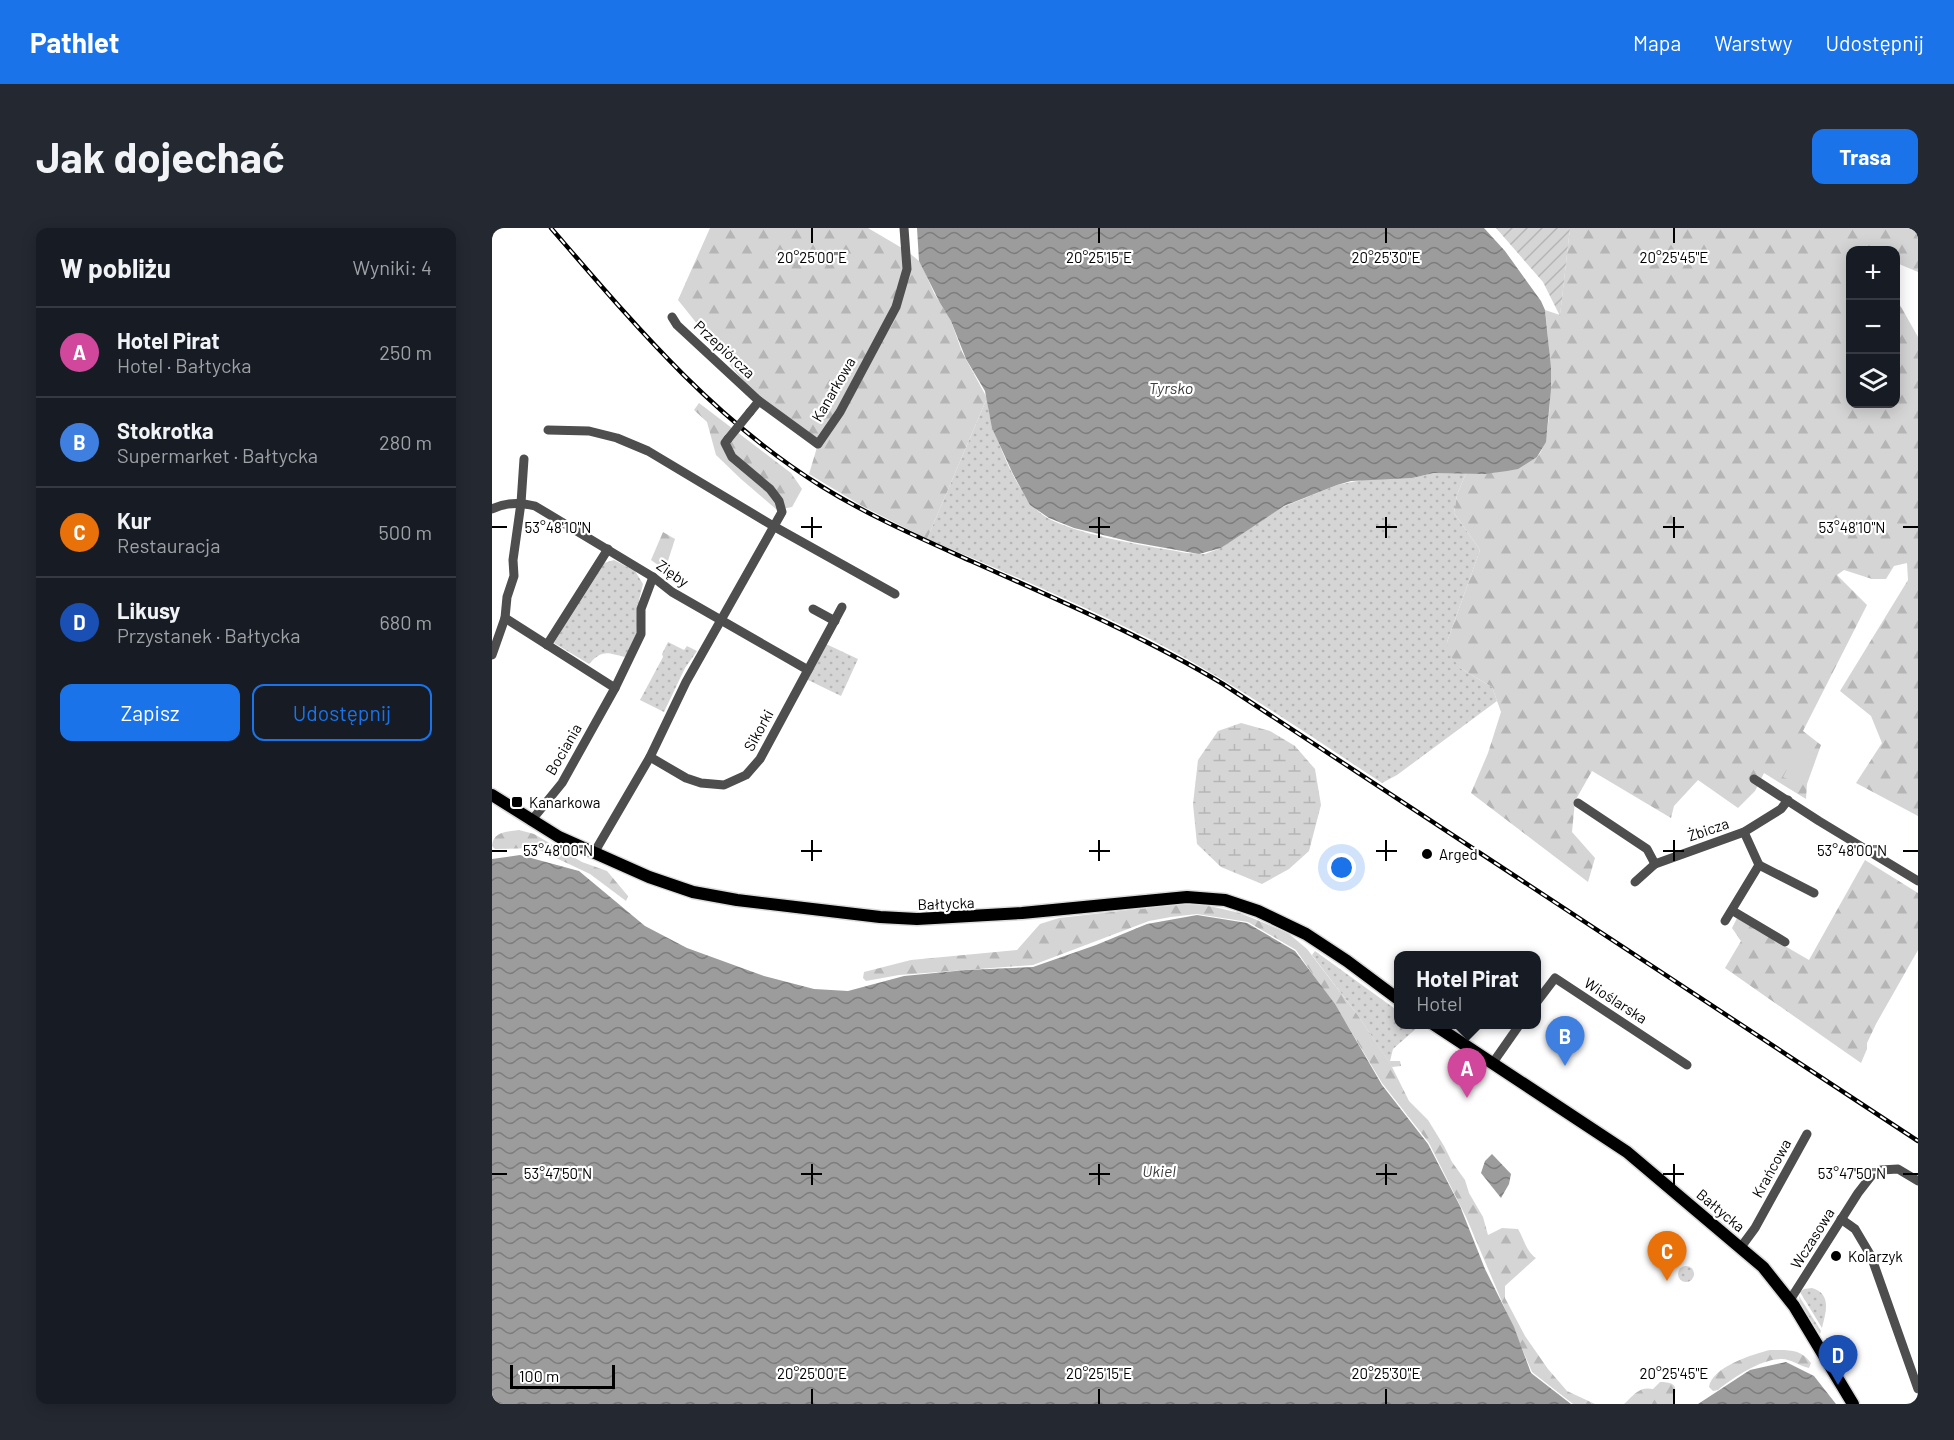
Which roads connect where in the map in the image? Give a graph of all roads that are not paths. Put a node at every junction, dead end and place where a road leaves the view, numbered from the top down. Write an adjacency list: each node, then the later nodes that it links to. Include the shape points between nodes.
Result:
1 (904, 228): 3 (street, Kanarkowa, via 907,269 896,307 840,412 818,444)
2 (672, 317): 3 (street, Przepiórcza)
3 (759, 401): 8 (street, bridge, via 725,443 732,457 779,501 782,512)
4 (548, 430): 8 (street, via 589,431 618,438 648,451)
5 (524, 459): 6 (street)
6 (521, 503): 7 (street); 9 (street, Zięby, via 535,506); 14 (street, via 514,576)
7 (492, 508)
8 (775, 527): 11 (street); 15 (street)
9 (608, 549): 10 (street, Zięby); 17 (street)
10 (653, 577): 15 (street, Zięby); 20 (street, Bociania, via 641,609 641,634)
11 (895, 594)
12 (842, 607): 16 (street, Sikorki)
13 (813, 609): 16 (street)
14 (505, 618): 17 (street); 18 (street)
15 (722, 619): 19 (street); 21 (street)
16 (835, 621): 19 (street, Sikorki)
17 (547, 645): 20 (street)
18 (492, 655)
19 (808, 670): 21 (street, Sikorki, via 760,759 746,774 724,785 701,783)
20 (615, 688): 26 (street, Bociania, via 562,783)
21 (650, 757): 28 (street)
22 (1754, 779): 24 (street)
23 (492, 795): 26 (main road, Bałtycka)
24 (1788, 800): 27 (street, Żbicza); 31 (street)
25 (1578, 803): 29 (street, via 1647,849)
26 (531, 821): 28 (main road, Bałtycka)
27 (1744, 832): 29 (street, Żbicza); 30 (street)
28 (594, 853): 37 (main road, Bałtycka, via 660,882 700,893 899,919 1215,898 1258,911 1305,934)
29 (1655, 864): 32 (street, Żbicza)
30 (1760, 865): 33 (street); 34 (street)
31 (1918, 881)
32 (1635, 882)
33 (1814, 893)
34 (1733, 911): 35 (street); 36 (street)
35 (1725, 921)
36 (1785, 942)
37 (1394, 996)
38 (1541, 996): 42 (street, Wioślarska, via 1555,978)
39 (1440, 1029): 41 (main road, Bałtycka)
40 (1516, 1029): 41 (street)
41 (1492, 1064): 46 (main road, Bałtycka, via 1627,1152)
42 (1687, 1065)
43 (1807, 1134): 46 (street, Krańcowa)
44 (1918, 1182): 45 (street, Wczasowa, via 1898,1169 1881,1170 1872,1175)
45 (1841, 1219): 47 (street, Wczasowa); 48 (street, via 1855,1229 1871,1256)
46 (1741, 1247): 47 (main road, Bałtycka, via 1772,1276)
47 (1790, 1300): 49 (main road, Bałtycka)
48 (1918, 1389)
49 (1853, 1404)

